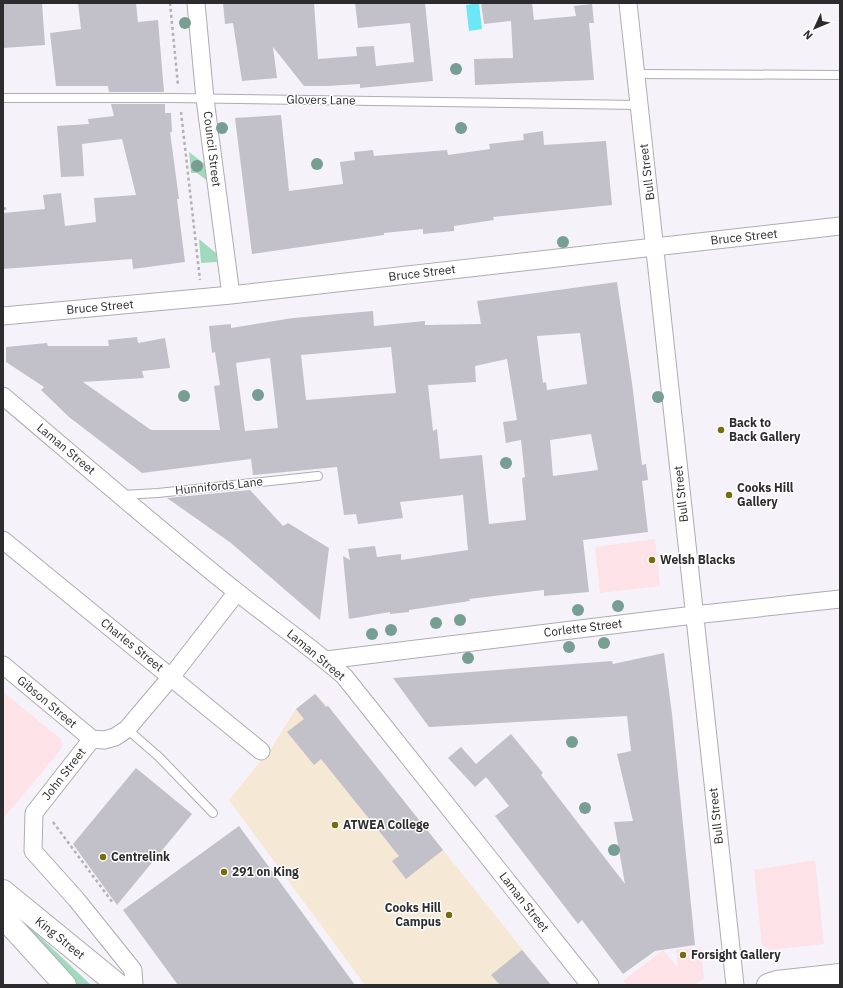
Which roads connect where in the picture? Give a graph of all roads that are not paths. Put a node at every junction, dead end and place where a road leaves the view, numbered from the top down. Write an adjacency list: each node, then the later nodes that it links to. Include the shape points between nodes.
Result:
1 (196, 3): 6 (street, Council Street)
2 (628, 3): 3 (street, Bull Street)
3 (636, 74): 4 (lane); 7 (street, Bull Street)
4 (840, 75)
5 (3, 98): 6 (lane, Glovers Lane)
6 (205, 98): 7 (lane, Glovers Lane); 10 (street, Council Street)
7 (639, 105): 9 (street, Bull Street)
8 (840, 226): 9 (street, Bruce Street)
9 (656, 246): 10 (street, Bruce Street); 18 (street, Bull Street)
10 (231, 295): 11 (street, Bruce Street)
11 (3, 316)
12 (3, 396): 14 (street, Laman Street)
13 (318, 476): 14 (lane, Hunnifords Lane)
14 (121, 495): 16 (street, Laman Street)
15 (3, 540): 21 (street, Charles Street)
16 (237, 592): 19 (street, Laman Street); 21 (street, John Street)
17 (840, 598): 18 (street, Corlette Street)
18 (694, 614): 19 (street, Corlette Street); 33 (street, Bull Street)
19 (326, 660): 32 (street, Laman Street, via 360,695)
20 (3, 665): 23 (street, Gibson Street)
21 (171, 677): 22 (street, John Street); 24 (street, Charles Street)
22 (126, 730): 23 (street, John Street, via 115,738); 25 (lane, via 159,758)
23 (92, 739): 31 (street, John Street, via 34,813 32,851 76,899 133,970)
24 (261, 752)
25 (212, 813)
26 (3, 891): 30 (main road, King Street)
27 (3, 917): 29 (main road, King Street)
28 (840, 975): 34 (main road)
29 (64, 985)
30 (118, 985)
31 (134, 985)
32 (590, 985)
33 (735, 985)
34 (768, 985)

